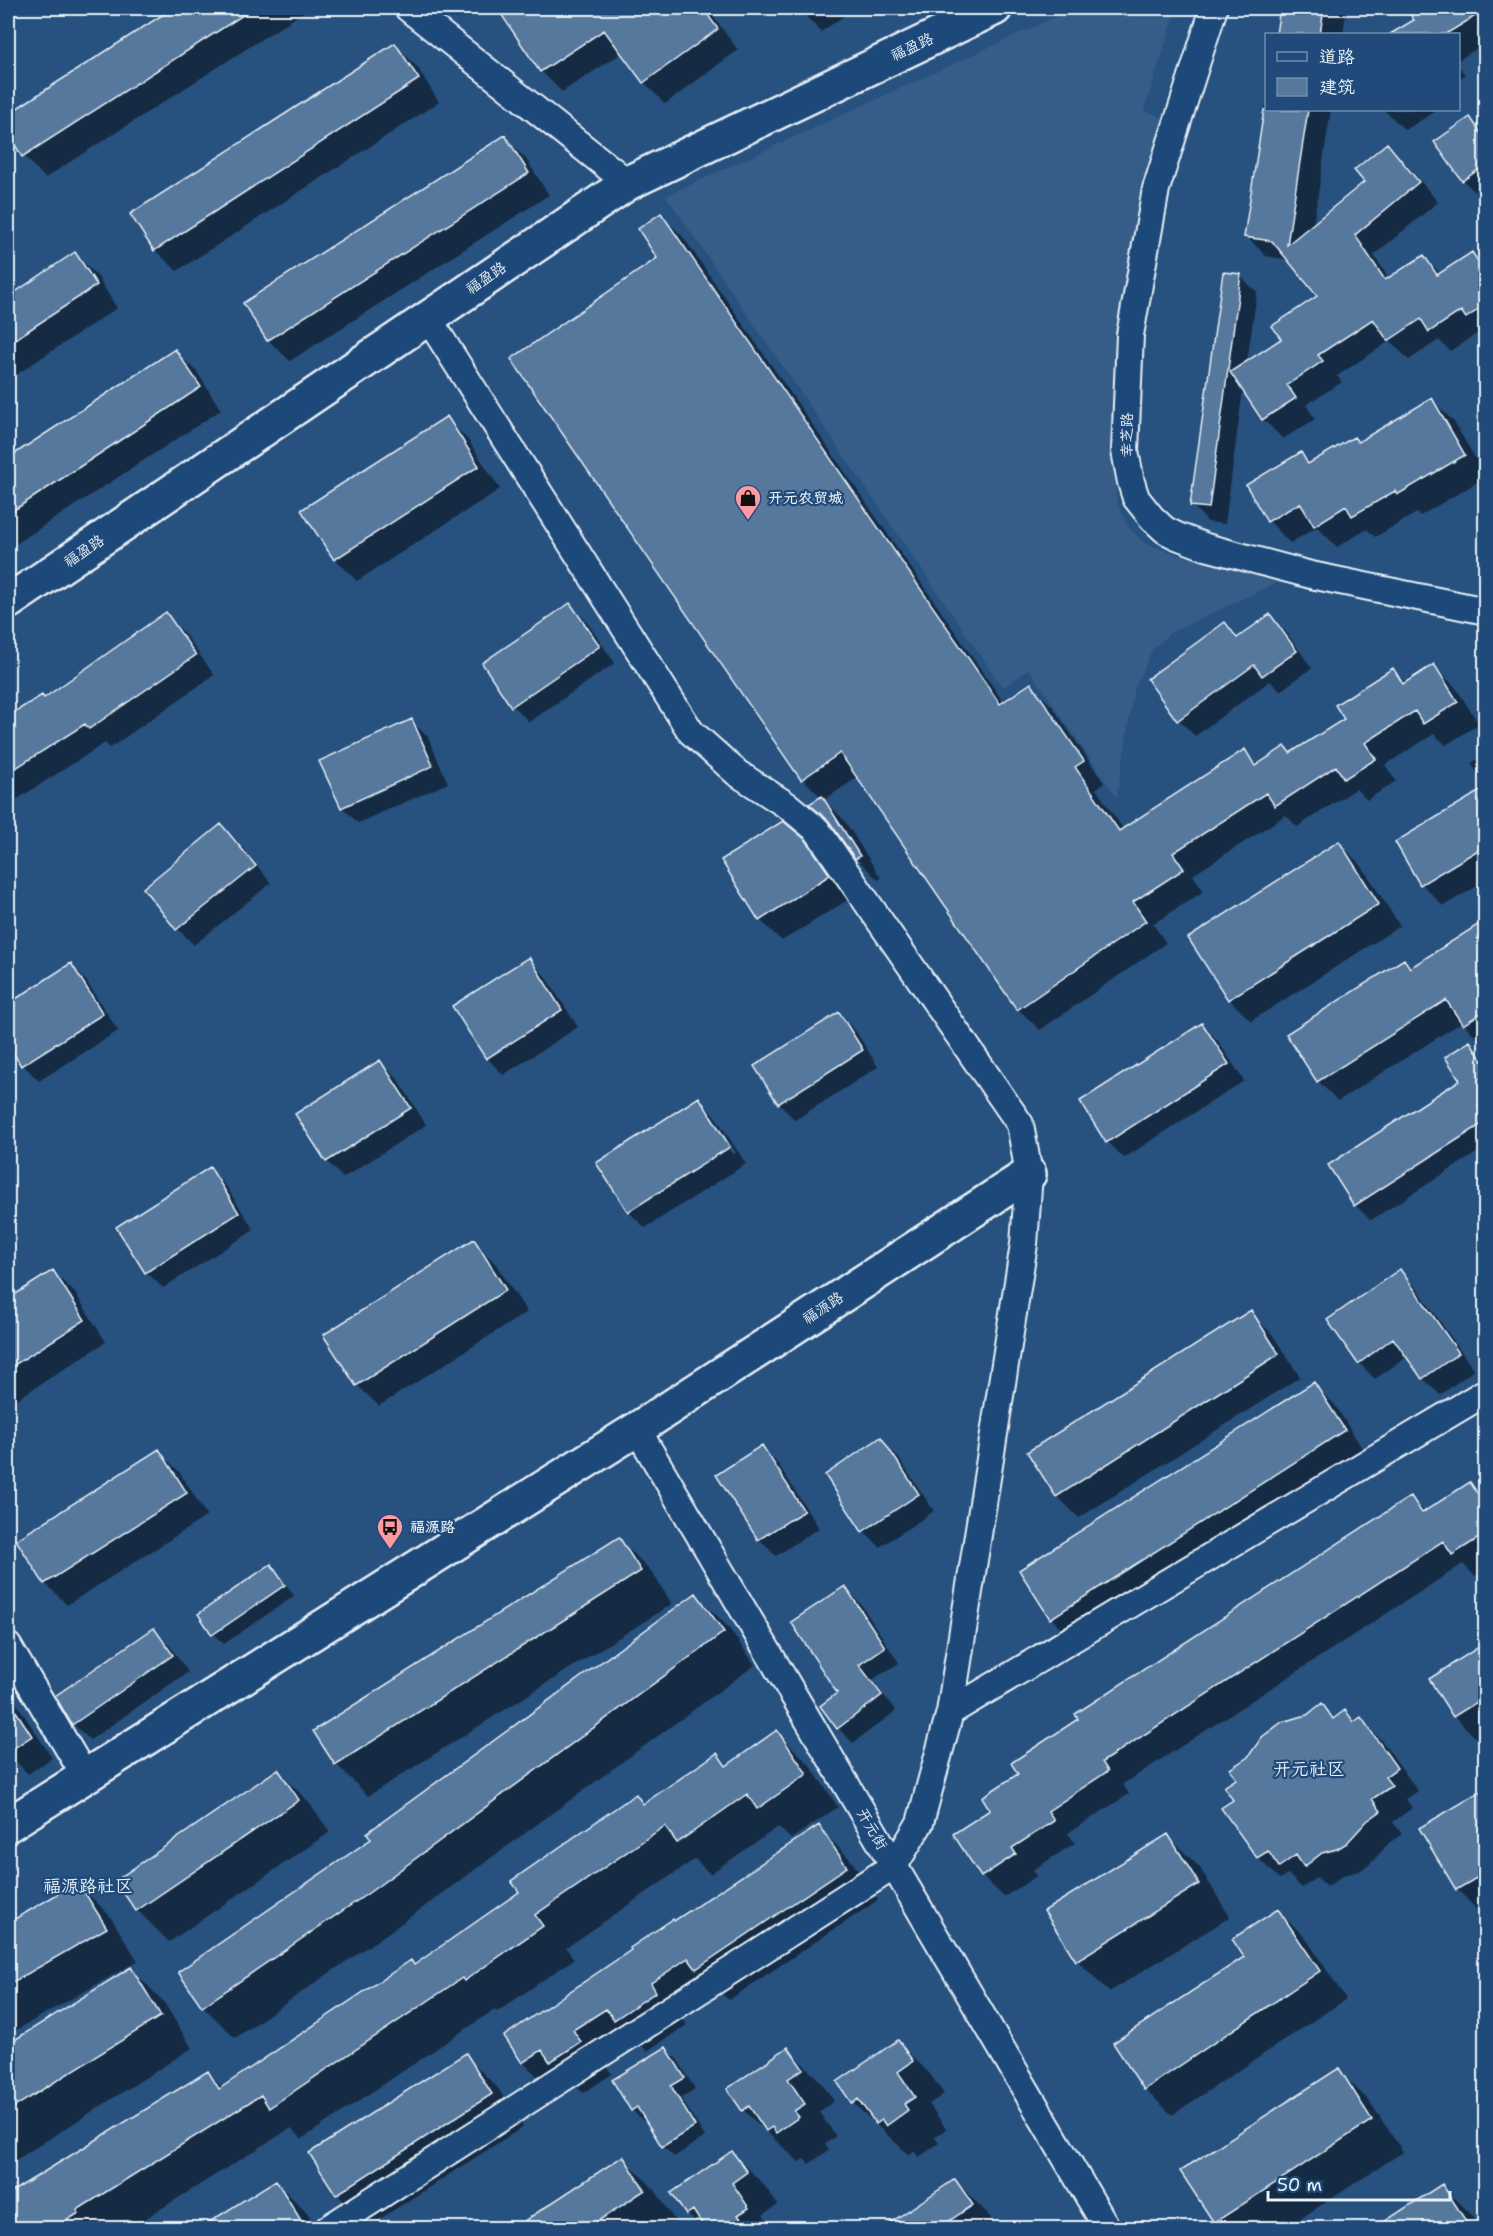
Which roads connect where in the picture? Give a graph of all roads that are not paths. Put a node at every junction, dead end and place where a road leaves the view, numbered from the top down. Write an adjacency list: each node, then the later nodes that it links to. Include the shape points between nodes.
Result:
1 (408, 8): 4 (street)
2 (995, 8): 4 (street, 福盈路)
3 (1214, 8): 7 (street, 幸芝路, via 1156,189 1130,335 1125,452 1136,498 1165,530 1206,547 1311,575)
4 (628, 183): 5 (street, 福盈路)
5 (428, 318): 6 (street, 福盈路); 8 (street, via 691,732 737,773 788,806 824,839 1020,1124)
6 (8, 602)
7 (1485, 611)
8 (1029, 1174): 10 (street, 福源路); 12 (street, via 1024,1244)
9 (1485, 1392): 12 (street)
10 (637, 1429): 13 (street, 福源路); 15 (street, 开元街)
11 (8, 1646): 13 (street)
12 (950, 1712): 15 (street, via 920,1823)
13 (86, 1778): 14 (street, 福源路)
14 (8, 1825)
15 (894, 1866): 16 (street); 17 (street, 开元街)
16 (329, 2229)
17 (1107, 2229)

